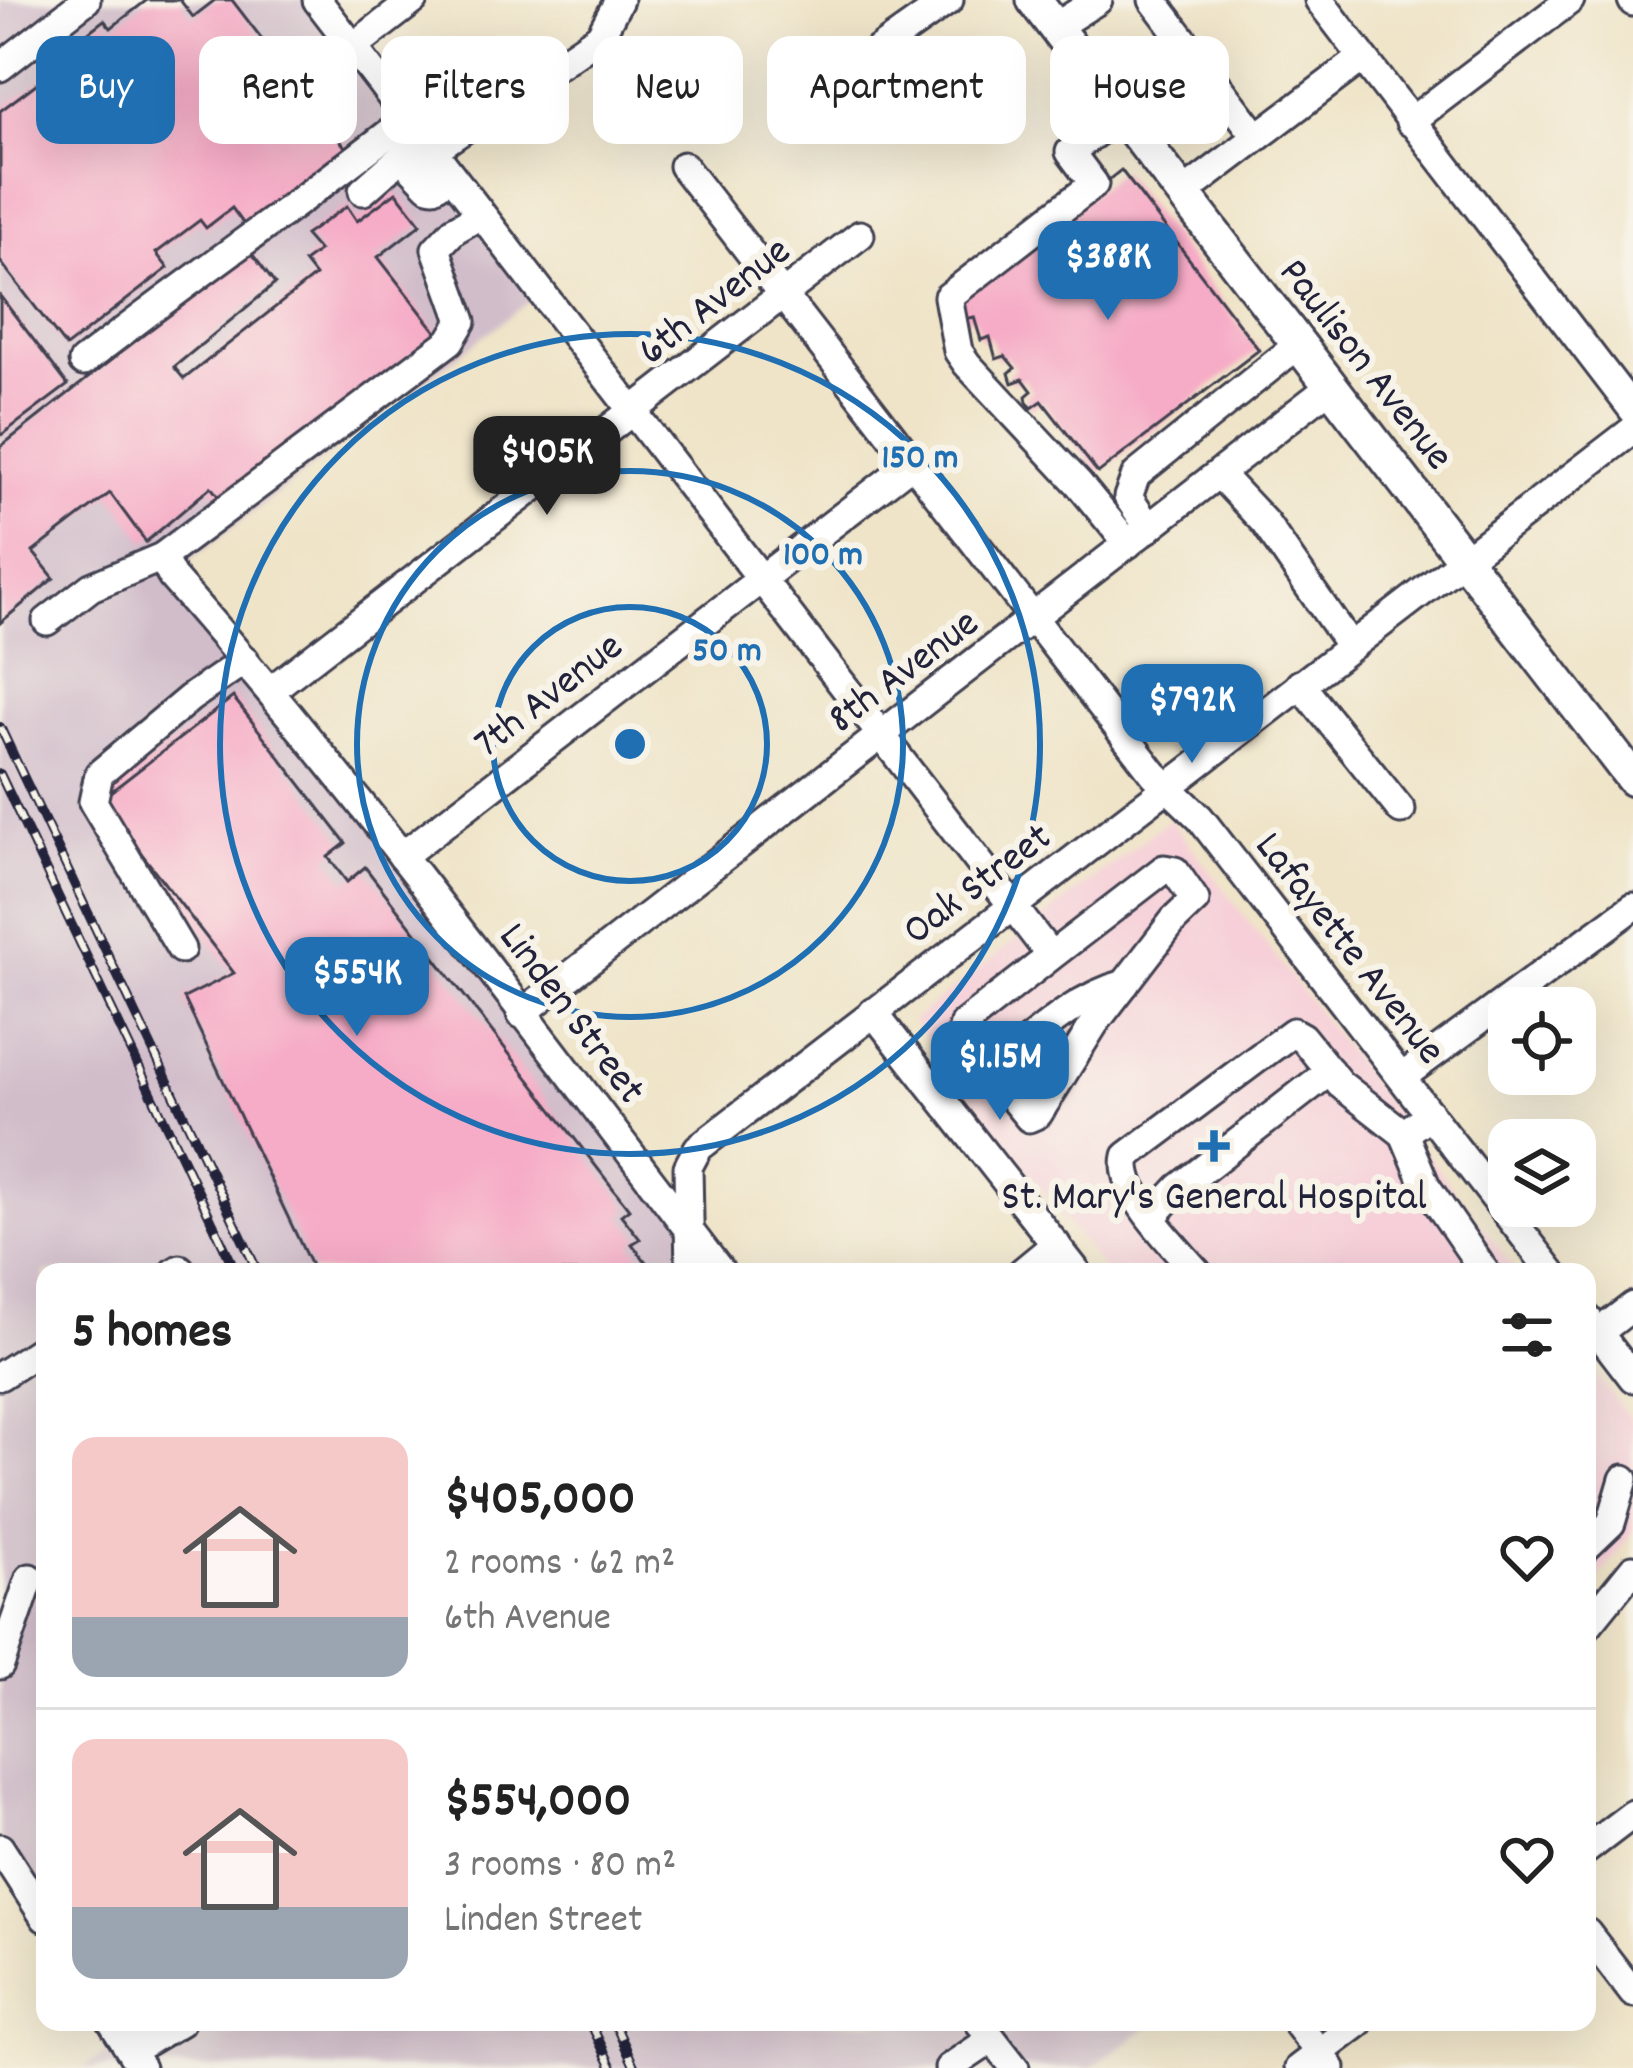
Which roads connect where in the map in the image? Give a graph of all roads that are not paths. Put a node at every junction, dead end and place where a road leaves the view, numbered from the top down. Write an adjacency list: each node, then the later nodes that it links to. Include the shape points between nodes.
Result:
1 (86, 0): 17 (street)
2 (317, 0): 11 (street)
3 (414, 0): 13 (street)
4 (619, 0): 15 (street, via 600,36)
5 (1098, 0): 10 (street)
6 (1153, 0): 20 (street)
7 (1319, 0): 16 (street)
8 (1570, 0): 19 (street)
9 (935, 3): 12 (street)
10 (1044, 14)
11 (345, 36)
12 (892, 36)
13 (357, 44)
14 (357, 53): 18 (street)
15 (569, 54)
16 (1363, 58): 19 (street); 20 (street)
17 (0, 67)
18 (381, 89)
19 (1410, 122): 35 (street)
20 (1257, 137): 28 (street)
21 (413, 144): 33 (street, via 179,287)
22 (414, 144): 27 (street)
23 (418, 144): 29 (street)
24 (1081, 144): 40 (street, via 1070,152 1094,184 948,302 967,364)
25 (1144, 144): 28 (main road, Paulison Avenue)
26 (683, 166): 31 (street, Lafayette Avenue)
27 (363, 190)
28 (1182, 194): 32 (main road, Paulison Avenue)
29 (480, 215): 36 (street); 41 (street, via 436,249 462,321 450,340)
30 (860, 235): 31 (street, 6th Avenue)
31 (784, 296): 36 (street, 6th Avenue); 38 (street, Lafayette Avenue)
32 (1298, 345): 34 (main road, Paulison Avenue); 40 (street, via 1136,475 1128,497)
33 (82, 362)
34 (1330, 386): 39 (street, 8th Avenue); 42 (main road, Paulison Avenue)
35 (1633, 410)
36 (632, 413): 43 (street); 49 (street, 6th Avenue)
37 (1633, 430): 42 (street, Oak Street)
38 (913, 462): 43 (street, 7th Avenue); 44 (street, Lafayette Avenue)
39 (1220, 475): 40 (street, 8th Avenue); 46 (street, via 1265,523)
40 (1138, 536): 44 (street, 8th Avenue)
41 (162, 557): 45 (street, via 91,587); 47 (street, Linden Street)
42 (1464, 559): 46 (street, Oak Street); 51 (main road, Paulison Avenue)
43 (760, 580): 50 (street); 54 (street, 7th Avenue)
44 (1034, 619): 50 (street, 8th Avenue); 52 (street, Lafayette Avenue)
45 (47, 621)
46 (1350, 646): 48 (street, Oak Street)
47 (245, 660): 49 (street, Linden Street); 57 (street, via 99,774 93,790 122,856)
48 (1300, 684): 52 (street, Oak Street); 53 (street)
49 (271, 690): 54 (street, Linden Street)
50 (880, 736): 55 (street); 61 (street, 8th Avenue)
51 (1633, 779)
52 (1168, 787): 55 (street, Oak Street); 64 (street, Lafayette Avenue)
53 (1401, 810)
54 (402, 856): 61 (street, Linden Street)
55 (1011, 905): 58 (street); 60 (street, Oak Street)
56 (1633, 908): 64 (street)
57 (181, 949)
58 (1051, 956): 59 (street, via 1171,868 1194,904); 63 (street, via 964,1024 962,1036)
59 (1125, 984): 63 (street, via 1078,1003); 63 (street, via 1037,1114 1021,1113)
60 (873, 1012): 68 (street, Oak Street, via 698,1148 688,1167); 69 (street)
61 (520, 1014): 68 (street, Linden Street)
62 (1330, 1071): 66 (street); 67 (street); 67 (street, via 1292,1033 1139,1144 1124,1170)
63 (989, 1073)
64 (1402, 1078): 65 (street, Lafayette Avenue)
65 (1430, 1114): 66 (street); 76 (street, Lafayette Avenue)
66 (1404, 1134): 75 (street, via 1426,1186)
67 (1151, 1218): 74 (street)
68 (689, 1231): 70 (street, Oak Street); 71 (street, Linden Street)
69 (1056, 1244): 72 (street); 73 (street)
70 (690, 1263)
71 (714, 1263)
72 (1033, 1263)
73 (1071, 1263)
74 (1189, 1263)
75 (1479, 1263)
76 (1545, 1263)
77 (1633, 1306): 78 (street)
78 (1596, 1324)
79 (1596, 1330): 82 (street)
80 (36, 1353): 81 (street)
81 (0, 1376)
82 (1633, 1378)
83 (1624, 1479): 84 (street, via 1611,1523)
84 (1596, 1537)
85 (1633, 1569): 87 (street)
86 (30, 1578): 88 (street)
87 (1596, 1615)
88 (0, 1665)
89 (1633, 1814): 90 (street)
90 (1596, 1842)
91 (0, 1848): 92 (street)
92 (36, 1896)
93 (1596, 1945): 94 (street)
94 (1633, 1993)
95 (118, 2031): 101 (street)
96 (169, 2031): 101 (street)
97 (984, 2031): 103 (street)
98 (986, 2031): 104 (street)
99 (1301, 2031): 102 (street)
100 (1351, 2031): 102 (street)
101 (136, 2059)
102 (1317, 2063)
103 (949, 2068)
104 (1015, 2068)

